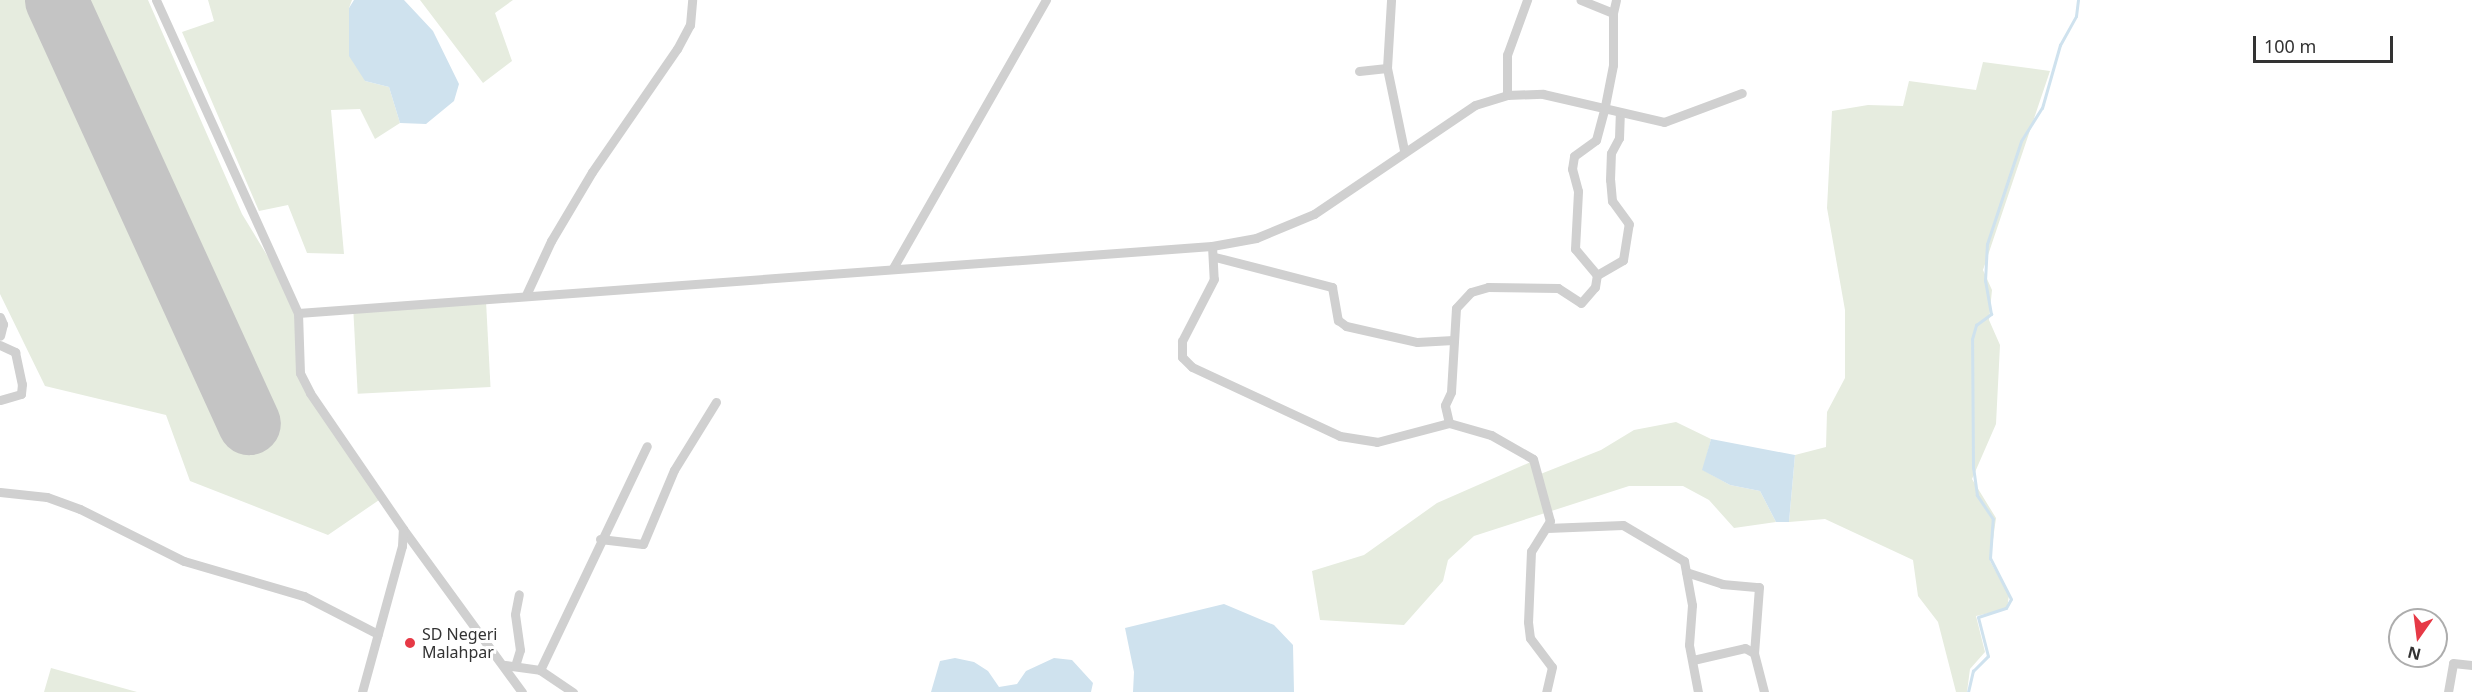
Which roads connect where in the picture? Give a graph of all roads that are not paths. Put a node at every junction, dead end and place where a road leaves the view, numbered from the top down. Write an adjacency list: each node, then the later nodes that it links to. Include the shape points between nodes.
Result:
1 (156, 0): 21 (street)
2 (692, 0): 20 (street, via 690,25 677,49 592,172 551,241)
3 (1046, 0): 18 (street)
4 (1391, 0): 9 (street)
5 (1527, 0): 12 (street, via 1507,56)
6 (1580, 0): 8 (street)
7 (1616, 0): 8 (street)
8 (1613, 13): 13 (street, via 1613,65)
9 (1387, 68): 10 (street, via 1377,66); 15 (street)
10 (1359, 71)
11 (1742, 93): 14 (street, via 1664,122)
12 (1506, 95): 13 (street, via 1543,94); 15 (street, via 1475,105)
13 (1604, 111): 14 (street); 19 (street, via 1596,140 1574,156 1572,169 1578,191 1575,249)
14 (1620, 114): 19 (street, via 1619,138 1611,153 1610,180 1612,201 1629,224 1623,260)
15 (1404, 150): 16 (street, via 1344,197 1314,214 1256,238)
16 (1212, 246): 17 (street); 18 (street)
17 (1215, 257): 24 (street, via 1332,287 1338,320 1346,326 1417,342); 28 (street, via 1214,279 1182,341 1182,357 1192,367 1340,436 1377,442)
18 (893, 268): 20 (street)
19 (1597, 275): 24 (street, via 1595,287 1581,303 1557,288 1488,287 1471,291 1456,308)
20 (526, 295): 21 (street)
21 (298, 313): 32 (street, via 300,372 321,411)
22 (0, 317): 23 (street)
23 (0, 336)
24 (1454, 340): 28 (street, via 1451,392 1445,405)
25 (0, 345): 26 (street, via 15,352 22,384 21,394)
26 (0, 400)
27 (716, 402): 33 (street, via 674,470 643,544)
28 (1449, 423): 31 (street, via 1491,435 1533,459 1550,520)
29 (647, 446): 33 (street)
30 (0, 492): 36 (street, via 47,497 80,509 184,561 304,596)
31 (1547, 528): 34 (street, via 1623,525 1684,561); 46 (street, via 1533,542 1528,567 1530,638 1552,667)
32 (403, 529): 36 (street); 39 (street)
33 (600, 539): 42 (street)
34 (1686, 573): 37 (street, via 1722,584 1759,586); 38 (street, via 1692,605 1689,645)
35 (519, 594): 41 (street, via 515,614 520,650)
36 (378, 634): 43 (street)
37 (1754, 653): 38 (street, via 1745,648); 48 (street)
38 (1693, 660): 47 (street)
39 (505, 665): 41 (street); 44 (street)
40 (2472, 665): 49 (street, via 2453,663)
41 (515, 666): 42 (street)
42 (540, 670): 45 (street)
43 (362, 692)
44 (522, 692)
45 (573, 692)
46 (1546, 692)
47 (1698, 692)
48 (1764, 692)
49 (2448, 692)

